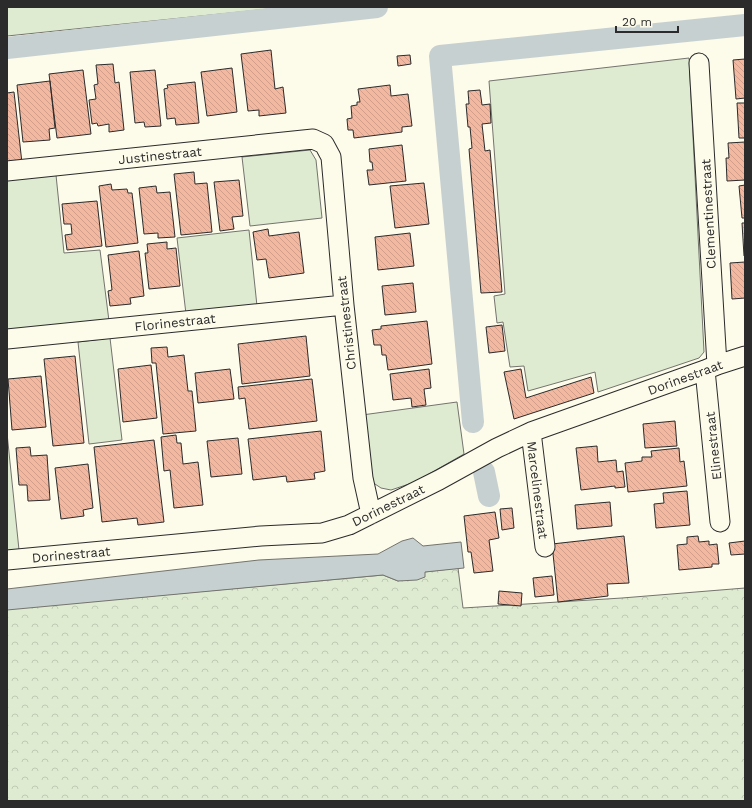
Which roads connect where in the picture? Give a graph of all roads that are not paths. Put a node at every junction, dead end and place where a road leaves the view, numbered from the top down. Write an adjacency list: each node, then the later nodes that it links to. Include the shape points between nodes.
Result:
1 (699, 63): 7 (street, Clementinestraat)
2 (313, 139): 3 (street, Justinestraat); 4 (street, Christinestraat, via 324,144 331,156)
3 (7, 171)
4 (344, 305): 5 (street, Florinestraat); 9 (street, Christinestraat, via 363,478)
5 (7, 339)
6 (745, 356): 7 (street, Dorinestraat)
7 (711, 368): 8 (street, Dorinestraat); 10 (street, Elinestraat)
8 (531, 432): 9 (street, Dorinestraat); 11 (street, Marcelinestraat)
9 (371, 514): 12 (street, Dorinestraat, via 349,525 322,533 261,536)
10 (720, 522)
11 (545, 547)
12 (7, 560)

